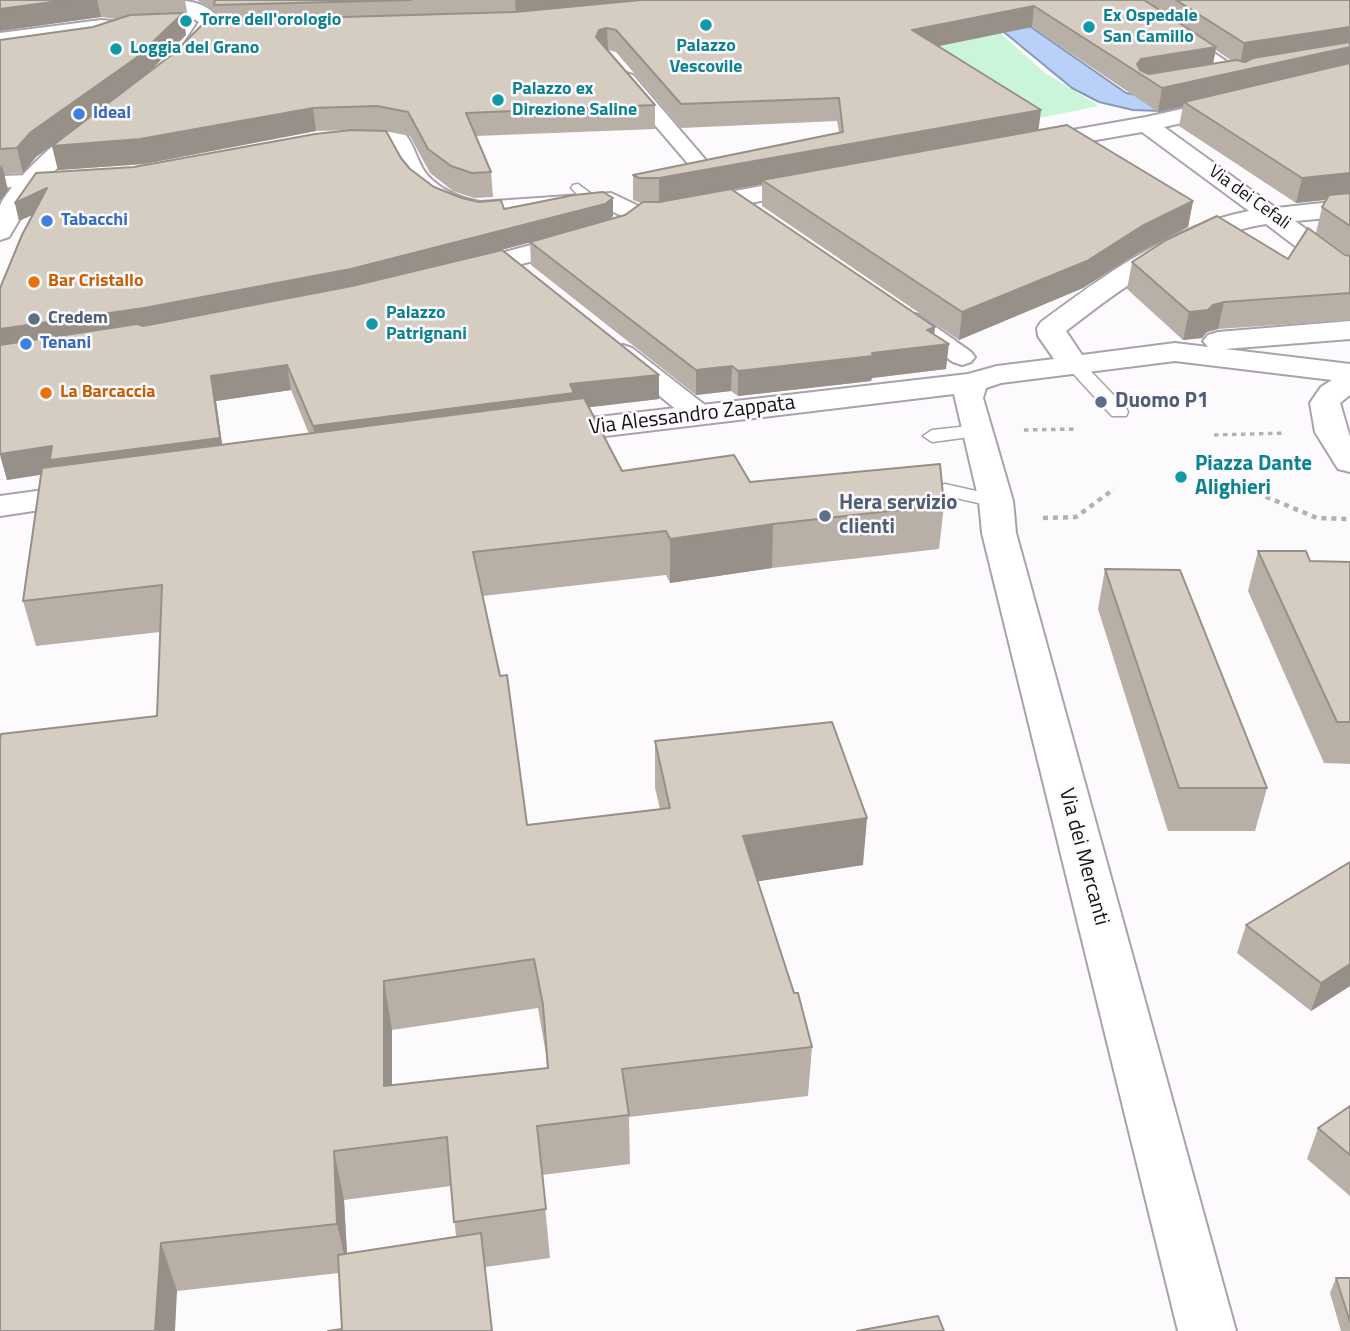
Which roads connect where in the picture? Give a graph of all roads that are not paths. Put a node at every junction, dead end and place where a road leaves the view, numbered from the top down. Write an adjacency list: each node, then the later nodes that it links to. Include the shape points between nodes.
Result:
1 (1134, 0): 8 (street, via 1140,10)
2 (199, 21): 10 (street, via 191,49)
3 (140, 28): 4 (street, via 101,25); 5 (street, via 97,40)
4 (0, 38)
5 (0, 54)
6 (616, 68): 16 (street)
7 (1262, 70): 8 (street)
8 (1237, 75): 9 (street)
9 (1209, 78)
10 (158, 79)
11 (1247, 101): 13 (street)
12 (110, 113): 19 (street)
13 (1146, 124): 15 (street); 22 (street, Via dei Cefali)
14 (312, 144): 24 (street, via 373,136 397,139 421,182 465,208 480,210 585,195 611,200)
15 (1016, 147)
16 (709, 176)
17 (66, 180): 19 (street)
18 (835, 180): 20 (street)
19 (12, 194): 25 (street)
20 (732, 199): 23 (street); 24 (street)
21 (1350, 208): 22 (street)
22 (1274, 216): 27 (street, Via dei Cefali); 34 (street, via 1238,221 1179,244 1064,318 1051,328 1052,336)
23 (760, 219)
24 (637, 220): 26 (street)
25 (0, 232)
26 (507, 261): 28 (street); 29 (street)
27 (1350, 274)
28 (442, 277)
29 (528, 278)
30 (893, 308): 35 (street)
31 (1350, 330): 33 (street, Via Alessandro Zappata, via 1199,343)
32 (603, 338): 39 (street)
33 (1175, 352): 34 (street, Via Alessandro Zappata); 36 (street, Via Alessandro Zappata)
34 (1074, 364): 35 (street, Via Alessandro Zappata, via 997,375); 38 (lane)
35 (967, 370): 39 (street, Via Alessandro Zappata); 40 (street, Via dei Mercanti, via 968,398)
36 (1350, 373)
37 (1350, 382): 43 (street, via 1325,403 1331,432)
38 (1119, 412)
39 (700, 415): 41 (street, Via Alessandro Zappata)
40 (978, 431): 42 (lane); 47 (street, Via dei Mercanti)
41 (524, 436)
42 (932, 436)
43 (1350, 462)
44 (118, 490): 46 (street)
45 (945, 490): 47 (lane)
46 (0, 506)
47 (996, 510): 48 (street, Via dei Mercanti)
48 (1207, 1331)

